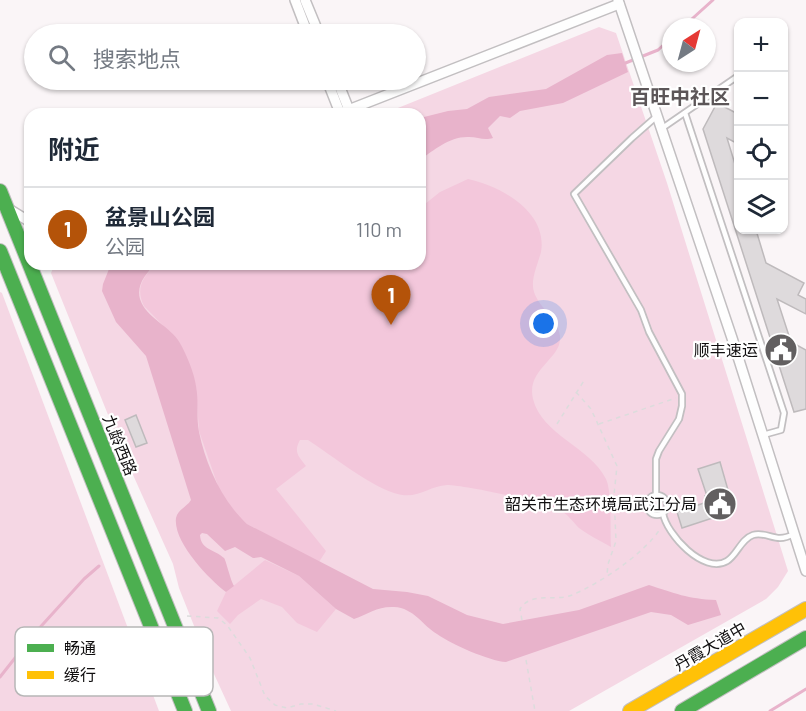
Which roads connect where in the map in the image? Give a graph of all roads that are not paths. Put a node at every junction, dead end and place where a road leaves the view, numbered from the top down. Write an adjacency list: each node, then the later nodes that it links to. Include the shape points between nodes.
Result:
1 (295, 0): 4 (street)
2 (305, 0): 5 (street)
3 (618, 2): 6 (street); 15 (street)
4 (304, 24)
5 (315, 24)
6 (426, 79)
7 (734, 79): 14 (lane)
8 (332, 90): 11 (street)
9 (339, 90): 12 (street)
10 (397, 90): 13 (street)
11 (340, 108)
12 (341, 108)
13 (352, 108)
14 (685, 113): 16 (lane); 25 (lane, via 784,413 781,430)
15 (657, 116): 16 (street); 26 (lane, via 574,194 641,310 682,396 679,419 656,459)
16 (661, 129): 25 (street)
17 (0, 191): 18 (main road, 九龄西路)
18 (6, 207): 19 (street); 20 (main road, 九龄西路)
19 (24, 218)
20 (24, 249)
21 (0, 251): 24 (main road)
22 (33, 270): 32 (main road, 九龄西路)
23 (0, 276): 24 (street)
24 (20, 299): 31 (main road)
25 (763, 435): 28 (street)
26 (656, 494): 27 (lane, via 666,500); 27 (lane, via 649,499 648,508 654,514)
27 (663, 513): 28 (lane, via 670,533 681,545 713,563 728,560 751,536 782,538)
28 (794, 534): 29 (street)
29 (806, 571)
30 (806, 609): 38 (main road, 丹霞大道中)
31 (151, 627)
32 (175, 627)
33 (806, 638): 39 (main road)
34 (178, 696): 36 (main road)
35 (203, 696): 37 (main road, 九龄西路)
36 (184, 711)
37 (209, 711)
38 (630, 711)
39 (682, 711)

